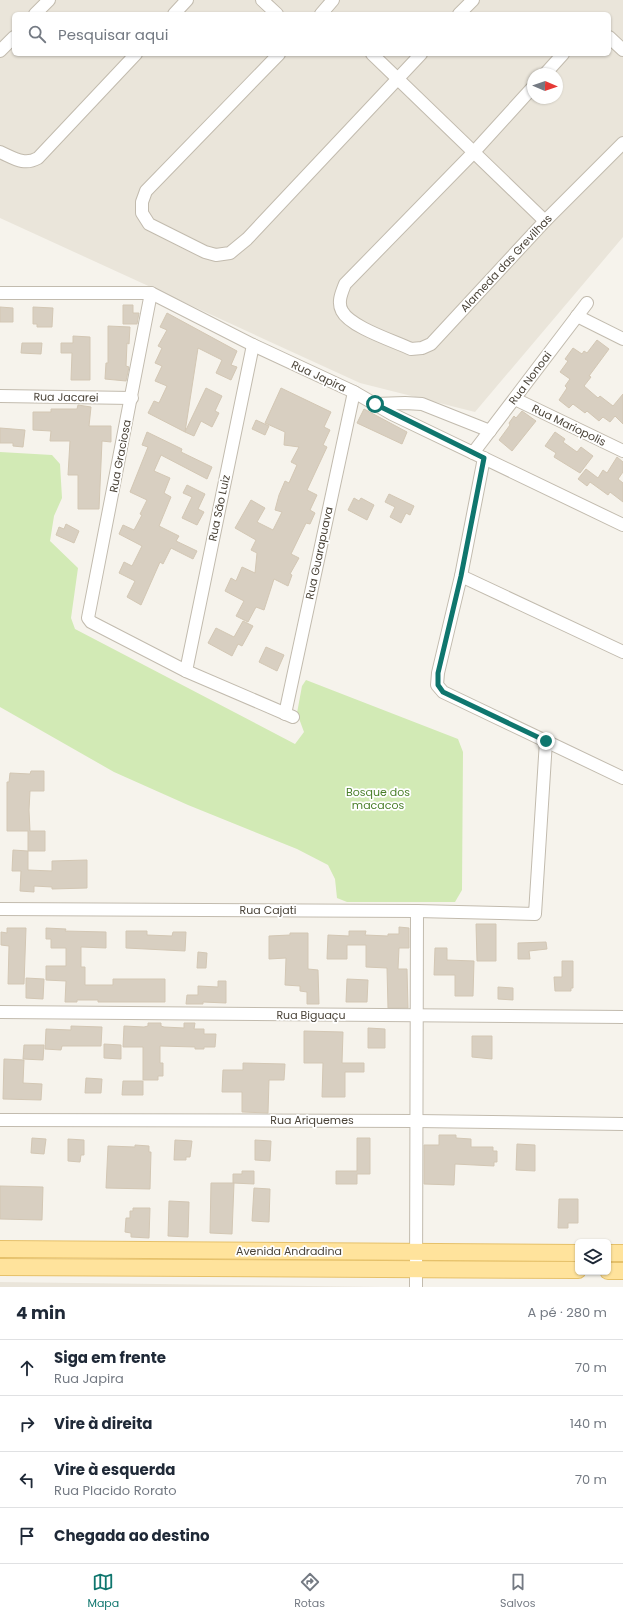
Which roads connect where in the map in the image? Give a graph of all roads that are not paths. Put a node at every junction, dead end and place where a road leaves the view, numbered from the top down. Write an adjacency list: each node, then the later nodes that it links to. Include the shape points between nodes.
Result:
1 (49, 0): 6 (street)
2 (187, 0): 7 (street)
3 (262, 0): 8 (street)
4 (333, 0): 9 (street)
5 (473, 0): 10 (street)
6 (37, 12)
7 (176, 12)
8 (275, 12)
9 (325, 12)
10 (462, 12)
11 (12, 39): 14 (street)
12 (611, 39): 13 (street)
13 (623, 50)
14 (0, 51)
15 (134, 56): 24 (street, via 38,158 24,163)
16 (277, 56): 21 (street, via 146,190 142,213 149,224 205,252 216,255 230,253 247,239)
17 (374, 56): 21 (street)
18 (419, 56): 21 (street)
19 (561, 56): 20 (street)
20 (550, 68)
21 (398, 79): 25 (street)
22 (527, 94): 25 (street, Alameda das Grevilhas)
23 (623, 143): 26 (street, Alameda das Grevilhas)
24 (0, 152)
25 (473, 153): 26 (street); 26 (street, Alameda das Grevilhas, via 345,284 340,298 341,310 348,320 411,349 431,344)
26 (545, 221)
27 (0, 293): 28 (street, Rua Japira)
28 (151, 293): 32 (street, Rua Japira); 35 (street, Rua Graciosa)
29 (587, 303): 30 (street, Rua Nonoai)
30 (577, 316): 31 (street); 36 (street, Rua Nonoai)
31 (623, 339)
32 (253, 345): 33 (street, Rua Japira); 45 (street, Rua São Luiz)
33 (354, 392): 37 (street, Rua Japira); 45 (street, Rua Guarapuava, via 289,716)
34 (0, 396): 35 (street, Rua Jacarei)
35 (132, 398): 45 (street, Rua Graciosa, via 88,618 91,622)
36 (515, 399): 38 (street, Rua Nonoai); 39 (street, Rua Mariopolis)
37 (375, 404): 38 (street, via 422,404); 40 (street, Rua Japira)
38 (490, 431): 40 (street, Rua Nonoai)
39 (623, 451)
40 (473, 453): 41 (street, Rua Japira)
41 (484, 458): 42 (street, Rua Japira); 43 (street)
42 (623, 525)
43 (461, 576): 44 (street); 46 (street, via 438,673 438,685 443,692)
44 (623, 652)
45 (186, 671)
46 (546, 741): 47 (street); 49 (street, Rua Cajati, via 535,914)
47 (623, 778)
48 (0, 909): 49 (street, Rua Cajati)
49 (417, 911): 51 (street)
50 (0, 1012): 51 (street, Rua Biguaçu)
51 (416, 1016): 52 (street, Rua Biguaçu); 54 (street)
52 (623, 1017)
53 (0, 1120): 54 (street, Rua Ariquemes)
54 (417, 1120): 55 (street, Rua Ariquemes); 57 (street)
55 (623, 1124)
56 (0, 1249): 57 (main road, Avenida Andradina)
57 (417, 1252): 58 (main road, Avenida Andradina); 62 (street)
58 (575, 1253)
59 (611, 1253): 60 (main road)
60 (623, 1254)
61 (0, 1268): 62 (main road, Avenida Andradina)
62 (416, 1270): 63 (main road, Avenida Andradina); 66 (street)
63 (575, 1270)
64 (611, 1271): 65 (main road)
65 (623, 1271)
66 (416, 1287)

